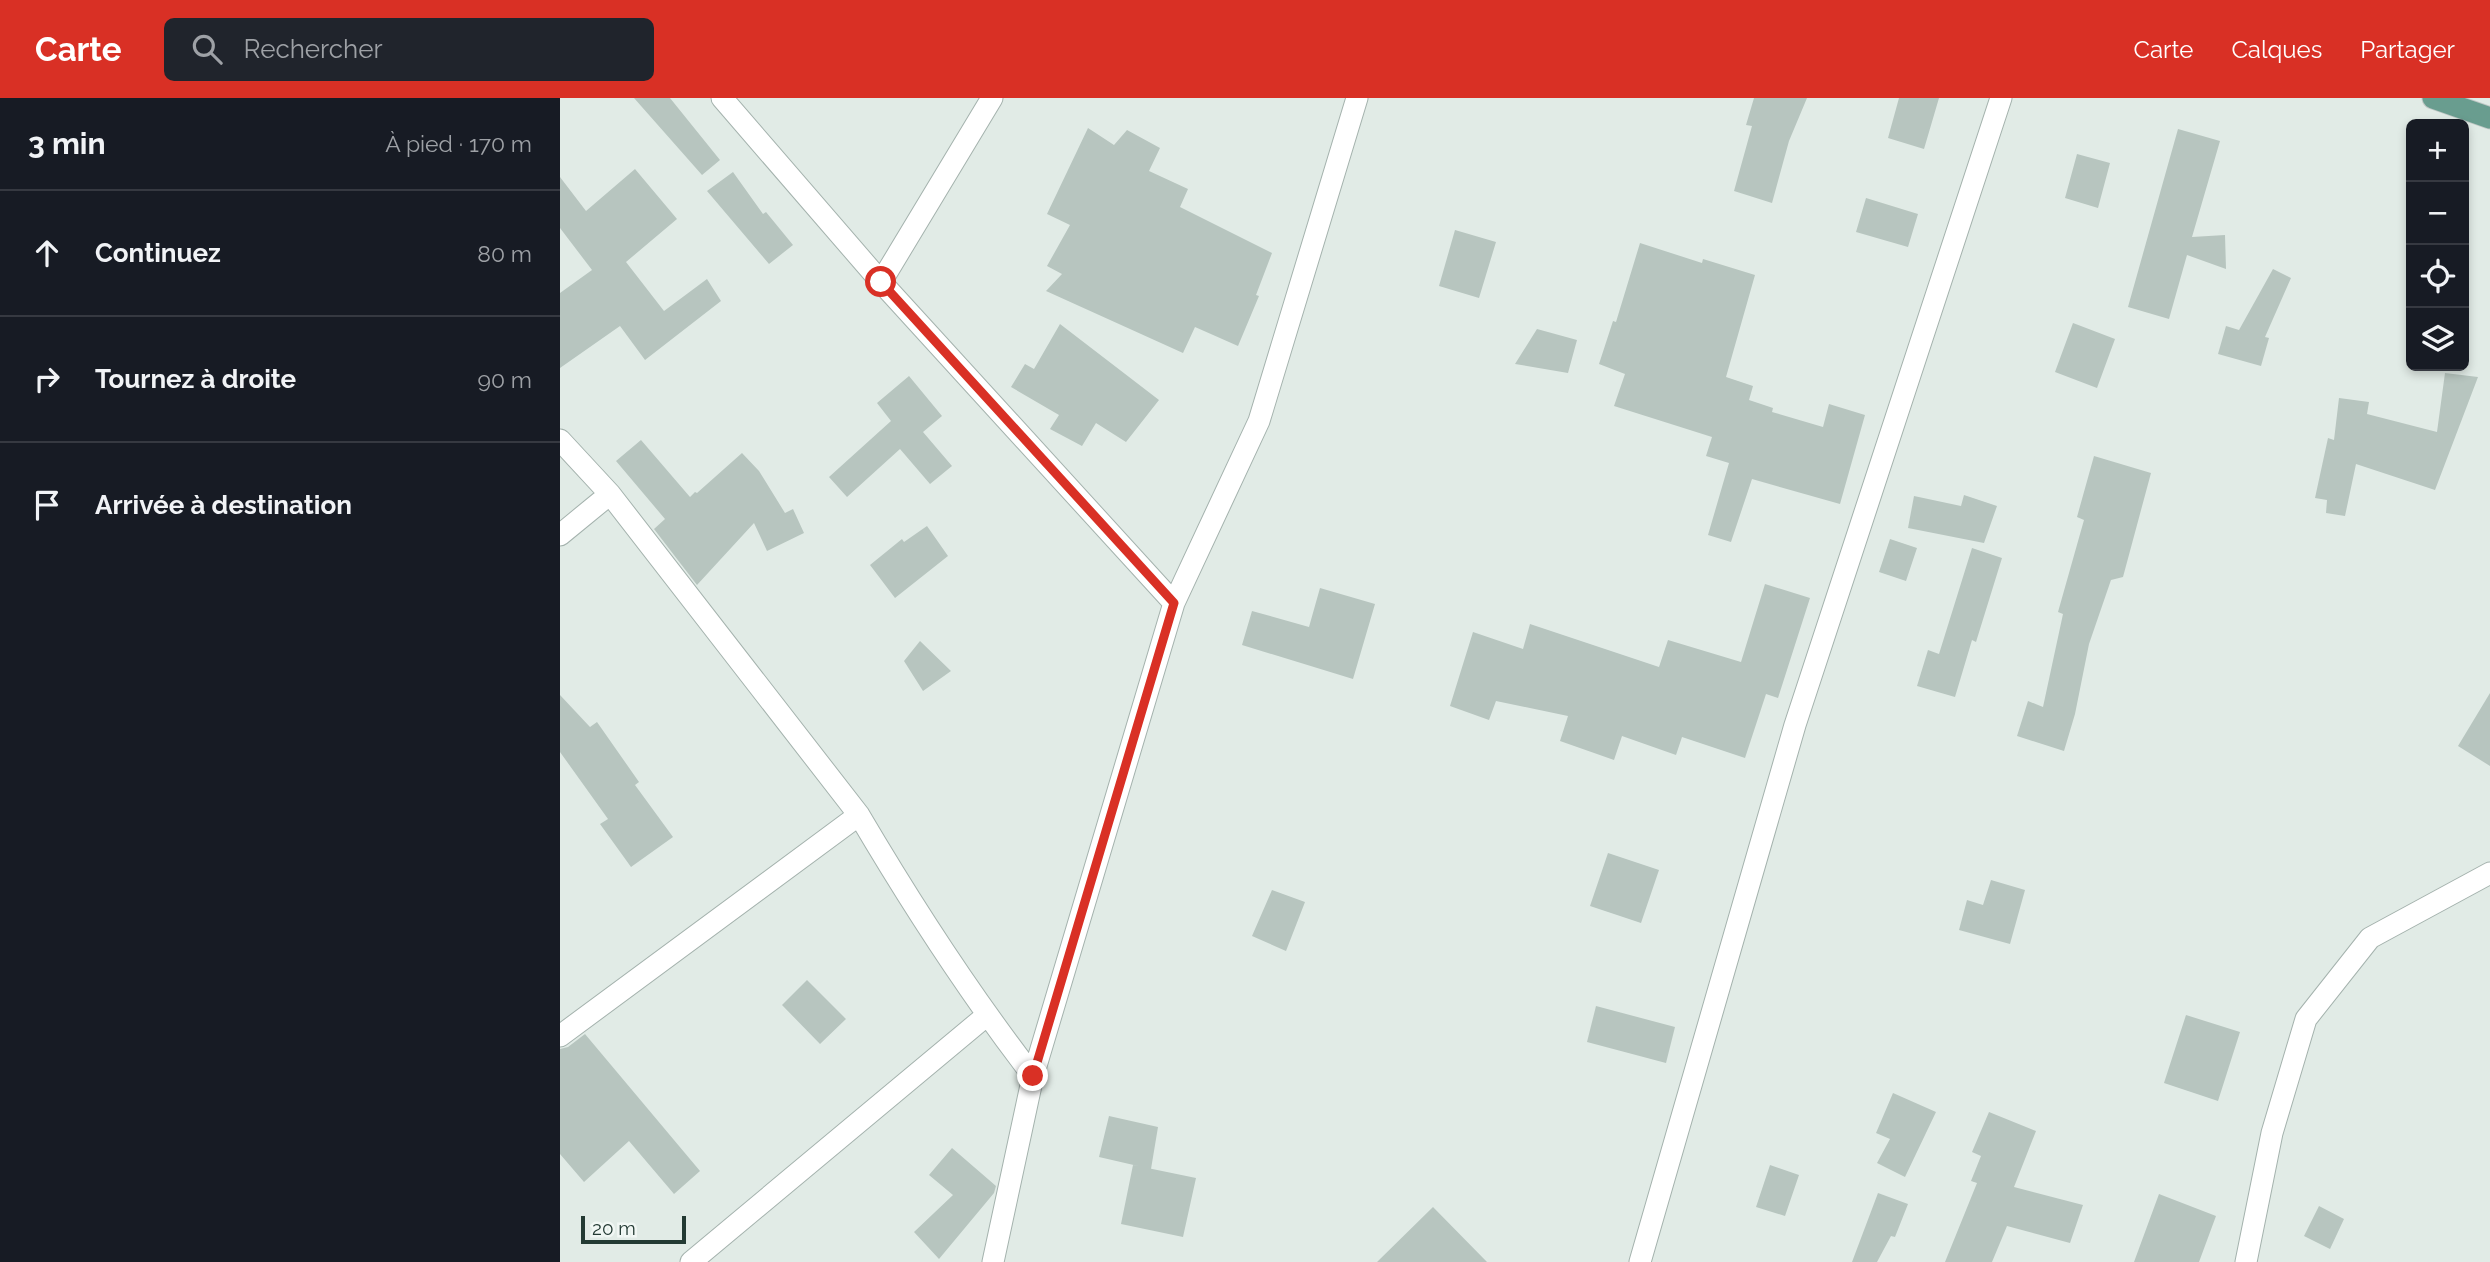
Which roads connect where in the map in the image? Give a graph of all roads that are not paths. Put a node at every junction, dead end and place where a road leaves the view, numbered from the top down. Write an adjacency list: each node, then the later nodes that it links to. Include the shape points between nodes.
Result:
1 (722, 98): 7 (street)
2 (992, 98): 7 (street)
3 (1357, 98): 11 (street, via 1259,421)
4 (2001, 98): 19 (street, via 1795,725)
5 (2433, 98): 6 (main road)
6 (2490, 118)
7 (881, 282): 11 (street)
8 (560, 440): 9 (street)
9 (610, 494): 10 (street); 12 (street)
10 (560, 535)
11 (1174, 603): 16 (street)
12 (859, 815): 14 (street); 15 (street)
13 (2490, 873): 20 (street, via 2370,938 2306,1019 2272,1133)
14 (986, 1016): 16 (street); 17 (street)
15 (560, 1036)
16 (1033, 1076): 18 (street)
17 (691, 1262)
18 (993, 1262)
19 (1640, 1262)
20 (2246, 1262)

